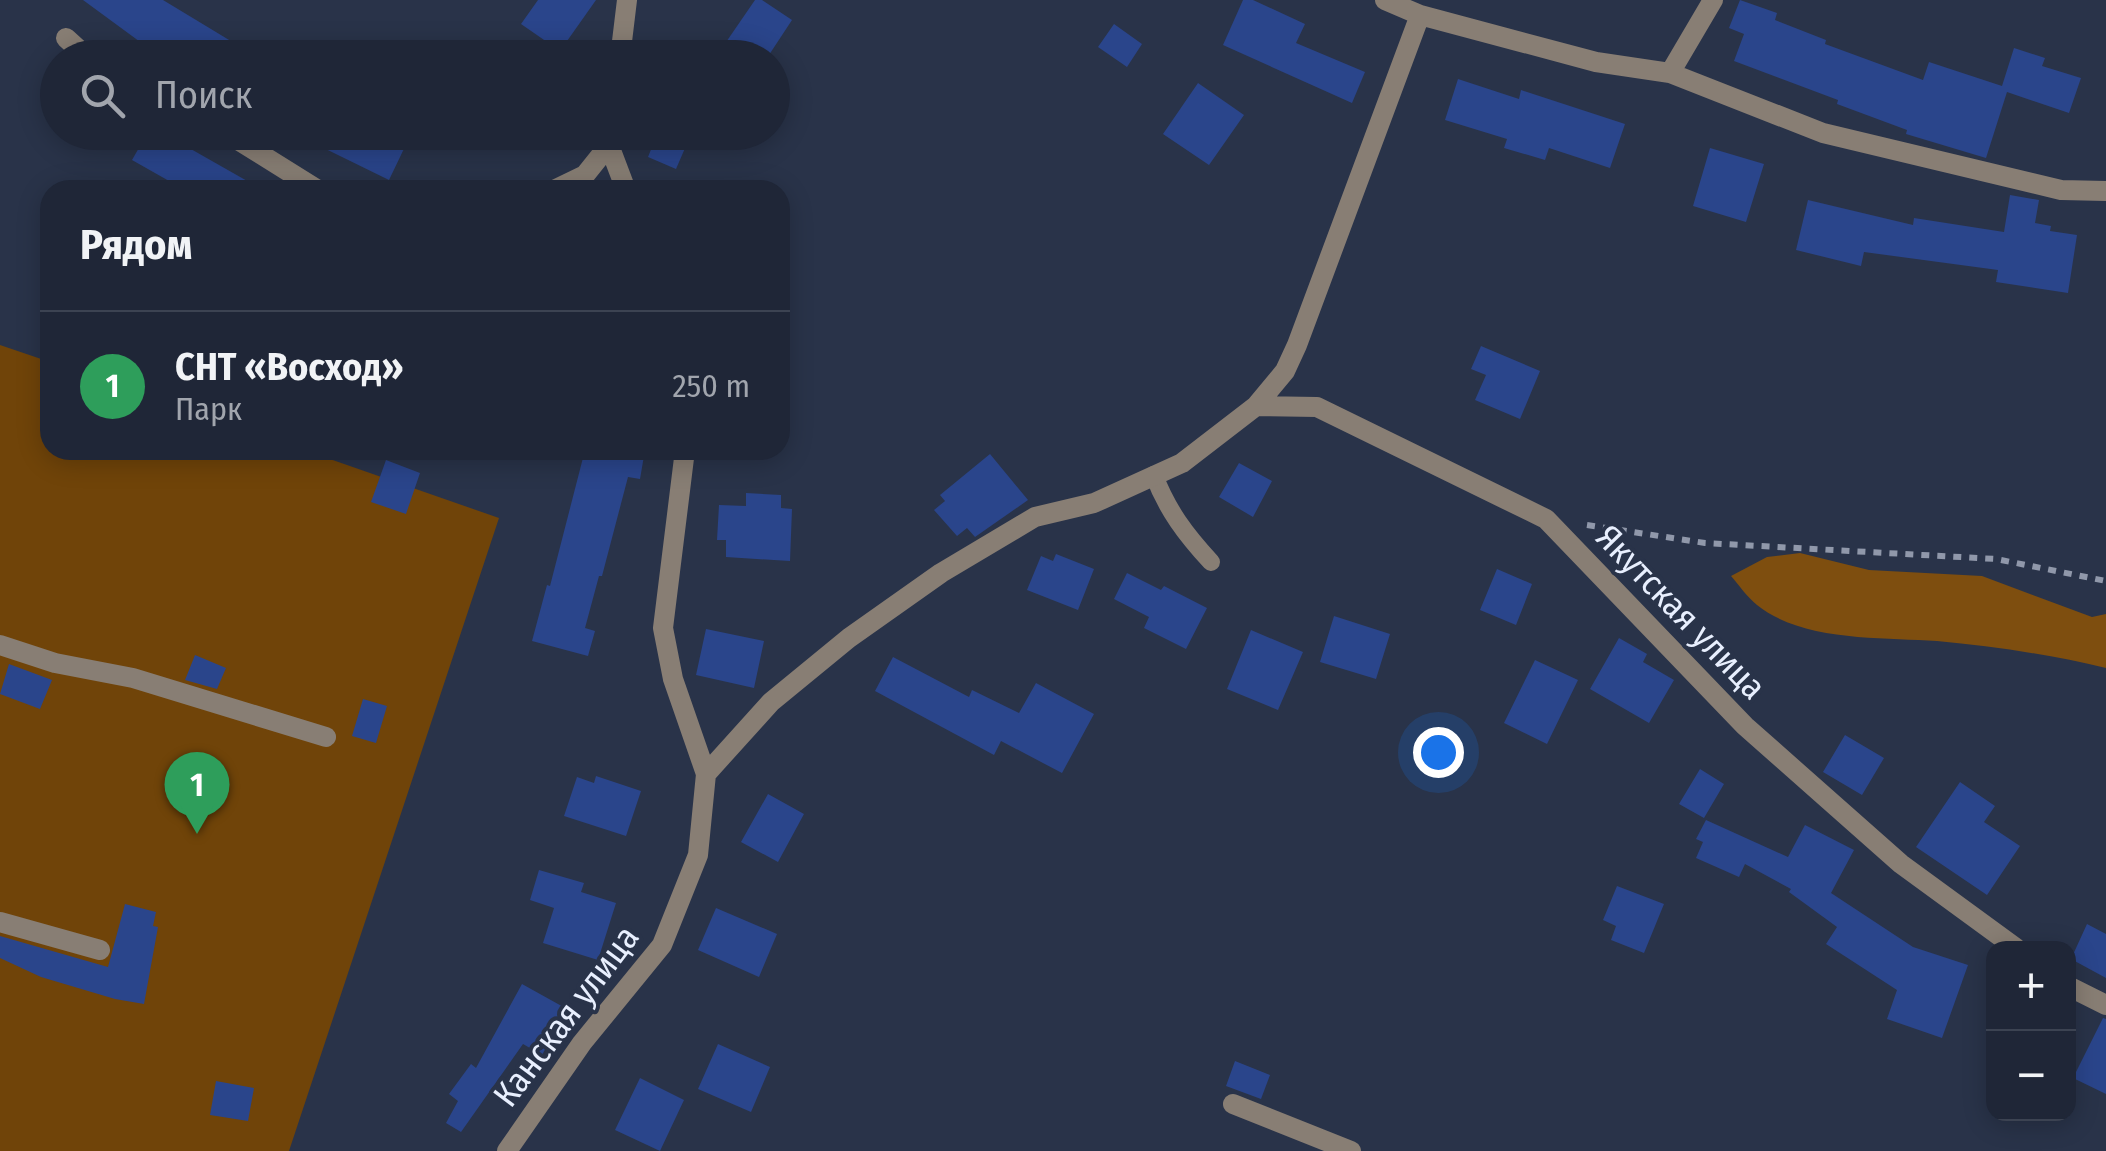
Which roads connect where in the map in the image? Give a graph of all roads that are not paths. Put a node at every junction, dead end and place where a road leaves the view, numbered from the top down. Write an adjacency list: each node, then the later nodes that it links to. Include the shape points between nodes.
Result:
1 (627, 0): 5 (street)
2 (1385, 0): 4 (street)
3 (1714, 0): 6 (street)
4 (1420, 15): 6 (street, via 1596,62); 14 (street, via 1297,345)
5 (622, 40)
6 (1670, 73): 13 (street, via 1824,133 2061,190)
7 (254, 150): 10 (street)
8 (602, 150): 11 (street)
9 (613, 150): 12 (street)
10 (302, 180)
11 (574, 180)
12 (623, 180)
13 (2106, 192)
14 (1256, 406): 16 (street, via 1182,463); 22 (street, Якутская улица, via 1317,406 1546,519 1746,726 1901,864)
15 (684, 460): 20 (street, Канская улица, via 663,628)
16 (1154, 475): 17 (lane, via 1166,506); 20 (street, via 1094,503 1035,517 941,573 771,702)
17 (1211, 562)
18 (0, 645): 19 (street)
19 (326, 737)
20 (706, 774): 27 (street, Канская улица, via 698,855 662,946 582,1043)
21 (0, 922): 23 (street)
22 (2006, 941)
23 (100, 950)
24 (2076, 990): 25 (street)
25 (2106, 1005)
26 (1233, 1104): 28 (street)
27 (507, 1151)
28 (1352, 1151)

